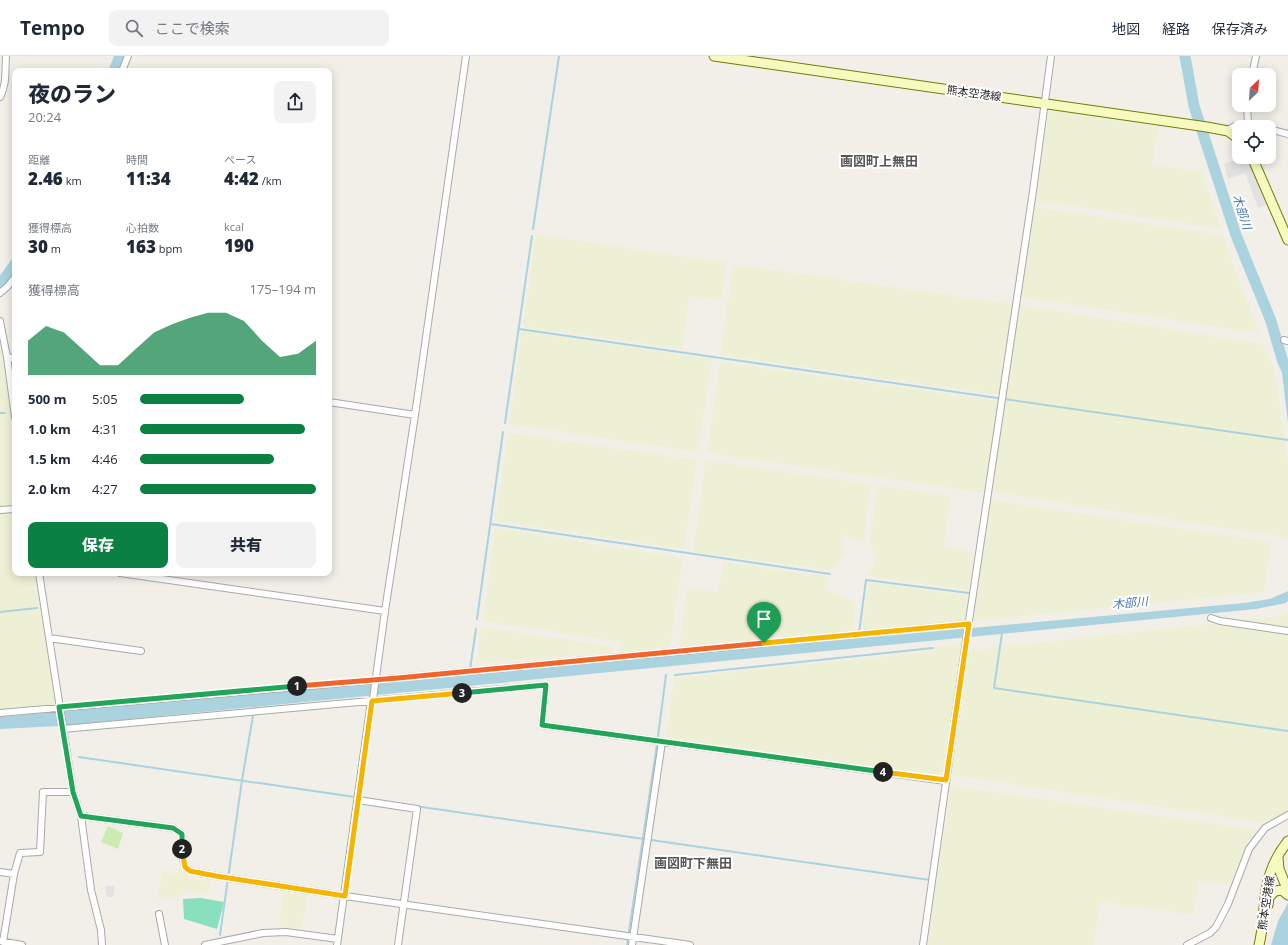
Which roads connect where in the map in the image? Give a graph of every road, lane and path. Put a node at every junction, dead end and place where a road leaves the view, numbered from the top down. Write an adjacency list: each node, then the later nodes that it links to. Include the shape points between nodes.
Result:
1 (6, 56): 10 (street, via 6,77)
2 (128, 56): 8 (street)
3 (466, 56): 26 (street)
4 (714, 56): 7 (main road, 熊本空港線)
5 (1051, 56): 11 (street)
6 (1256, 56): 9 (street)
7 (761, 59): 11 (main road, 熊本空港線)
8 (123, 68)
9 (1253, 68)
10 (0, 97)
11 (1044, 103): 14 (main road, 熊本空港線); 33 (street)
12 (1232, 127): 14 (street)
13 (1276, 130): 15 (street)
14 (1228, 132): 16 (main road)
15 (1288, 134)
16 (1232, 135)
17 (1255, 164): 18 (main road)
18 (1288, 240)
19 (12, 281): 20 (street)
20 (0, 293)
21 (0, 321): 22 (street)
22 (7, 357): 23 (street); 24 (street)
23 (12, 358)
24 (12, 394)
25 (332, 402): 26 (street)
26 (415, 414): 31 (street)
27 (12, 509): 28 (street)
28 (0, 510)
29 (39, 576): 35 (street)
30 (141, 576): 31 (street)
31 (385, 611): 37 (street)
32 (1212, 618): 34 (street)
33 (969, 625): 37 (street); 43 (street)
34 (1288, 631)
35 (49, 638): 36 (street); 39 (street)
36 (141, 651)
37 (376, 680): 38 (street); 39 (street)
38 (372, 700): 41 (street); 42 (street, via 546,685 542,725); 45 (street)
39 (59, 707): 40 (street); 41 (street)
40 (0, 713)
41 (63, 729): 44 (street)
42 (662, 742): 43 (street); 58 (street)
43 (946, 780): 68 (street)
44 (73, 792): 47 (street); 51 (street, via 43,792 40,852 20,853)
45 (358, 800): 54 (street); 55 (street, via 417,809)
46 (1288, 814): 69 (street, via 1265,828 1249,849 1228,904 1216,927)
47 (81, 816): 54 (street, via 173,828 182,834 183,858 185,867 190,871); 62 (street, via 91,890)
48 (1288, 841): 49 (main road, 熊本空港線)
49 (1278, 854): 52 (main road, via 1278,869); 53 (main road, 熊本空港線)
50 (0, 872): 51 (street)
51 (14, 874): 59 (street)
52 (1286, 890): 53 (main road, via 1279,882); 57 (main road, via 1275,891 1269,897)
53 (1266, 891): 57 (main road, 熊本空港線)
54 (345, 896): 55 (street); 60 (street)
55 (404, 905): 58 (street); 65 (street)
56 (159, 914): 63 (street)
57 (1264, 921): 70 (main road, 熊本空港線)
58 (633, 937): 66 (street); 67 (street)
59 (2, 942): 61 (street)
60 (338, 942): 64 (street, via 278,932)
61 (22, 945)
62 (102, 945)
63 (165, 945)
64 (205, 945)
65 (398, 945)
66 (632, 945)
67 (690, 945)
68 (923, 945)
69 (1187, 945)
70 (1259, 945)

